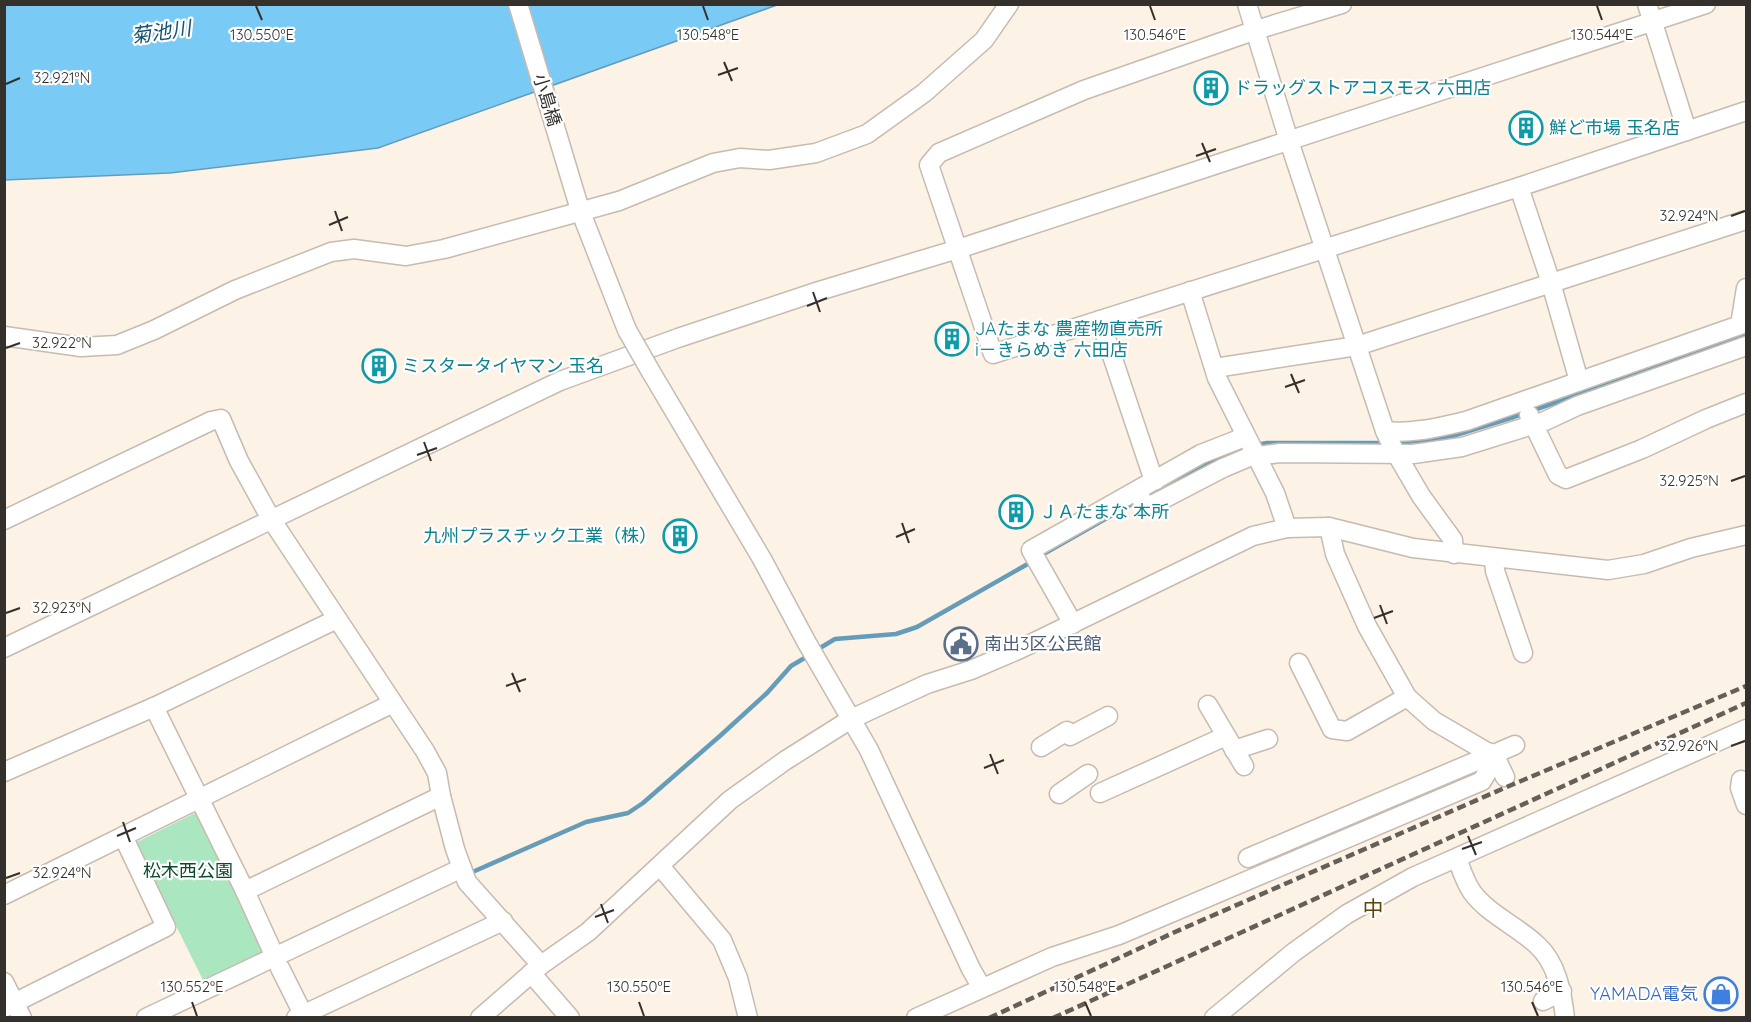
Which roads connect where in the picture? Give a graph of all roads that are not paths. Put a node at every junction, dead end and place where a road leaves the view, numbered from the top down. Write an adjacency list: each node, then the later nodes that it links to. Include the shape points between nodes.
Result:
1 (518, 4): 12 (street, 小島橋)
2 (1009, 4): 12 (street, via 968,56 867,134 816,153 713,163 619,201)
3 (1247, 4): 7 (street)
4 (1342, 4): 7 (street)
5 (1706, 4): 6 (street)
6 (1649, 13): 9 (street); 10 (street)
7 (1256, 30): 10 (street); 14 (street, via 1084,90 939,153 929,165)
8 (1746, 111): 9 (street)
9 (1687, 131): 11 (street)
10 (1289, 141): 14 (street); 15 (street)
11 (1519, 187): 15 (street); 16 (street)
12 (578, 203): 20 (street, via 444,249 406,256 354,249 331,252 235,290 117,345 81,347); 48 (street, 小島橋, bridge, via 627,330)
13 (1746, 220): 16 (street)
14 (958, 249): 19 (street, via 993,354); 31 (street, via 678,338 560,381)
15 (1324, 249): 18 (street); 22 (street)
16 (1551, 283): 22 (street); 24 (street)
17 (1746, 288): 21 (street)
18 (1190, 291): 19 (street); 23 (street)
19 (1100, 320): 29 (street)
20 (4, 336)
21 (1744, 338): 24 (street); 26 (street, via 1545,422)
22 (1357, 346): 23 (street); 27 (street)
23 (1215, 368): 28 (street)
24 (1579, 381): 26 (street)
25 (1746, 403): 26 (street, via 1566,478 1558,475)
26 (1528, 412): 27 (street, via 1399,432); 27 (street, via 1462,447 1413,454)
27 (1391, 443): 28 (street, via 1280,453); 36 (street, via 1421,496 1453,540)
28 (1251, 446): 29 (street, via 1237,440 1201,454); 30 (street, via 1223,468 1150,506); 34 (street, via 1275,493)
29 (1156, 480): 30 (street)
30 (1140, 497): 39 (street, via 1032,550)
31 (271, 519): 32 (street, via 221,419); 38 (street); 40 (street)
32 (4, 520)
33 (1329, 527): 34 (street); 36 (street); 43 (street, via 1335,554 1367,626)
34 (1287, 528): 39 (street, via 1253,536)
35 (1746, 535): 37 (street, via 1644,564 1608,570)
36 (1454, 554): 37 (street)
37 (1494, 558): 41 (street)
38 (337, 619): 44 (street); 46 (street)
39 (1072, 624): 48 (street)
40 (4, 648)
41 (1524, 653)
42 (1299, 663): 43 (street, via 1332,729 1347,731)
43 (1407, 697): 54 (street, via 1434,721)
44 (393, 703): 62 (street, via 437,773); 63 (street)
45 (1208, 705): 51 (street)
46 (154, 707): 56 (street); 63 (street)
47 (1108, 716): 53 (street)
48 (851, 719): 68 (street, via 730,800); 76 (street, 小島橋)
49 (1746, 729): 67 (street)
50 (1268, 739): 51 (street)
51 (1230, 743): 55 (street); 60 (street)
52 (1515, 745): 54 (street)
53 (1041, 747)
54 (1489, 754): 58 (street); 66 (street); 76 (street, via 1489,769 1482,781 1119,935 1052,957)
55 (1244, 766)
56 (4, 772)
57 (1088, 774): 61 (street)
58 (1505, 777)
59 (1741, 780): 64 (street)
60 (1100, 793)
61 (1059, 794)
62 (441, 796): 69 (street); 70 (street)
63 (199, 798): 65 (street); 70 (street)
64 (1746, 805)
65 (123, 836): 71 (street); 79 (street, via 166,927)
66 (1248, 858)
67 (1457, 858): 77 (street, via 1472,892 1538,945); 86 (street, via 1413,876 1347,914)
68 (660, 866): 74 (street, via 588,932); 84 (street, via 722,940 738,978)
69 (464, 874): 72 (street); 73 (street)
70 (245, 891): 73 (street)
71 (4, 895)
72 (503, 921): 74 (street); 80 (street)
73 (278, 962): 80 (street); 81 (street)
74 (536, 969): 82 (street); 83 (street)
75 (4, 982): 79 (street)
76 (982, 988): 85 (street)
77 (1562, 991): 78 (street); 87 (street)
78 (1543, 1000)
79 (14, 1010)
80 (302, 1016)
81 (146, 1017)
82 (480, 1017)
83 (570, 1017)
84 (748, 1017)
85 (916, 1017)
86 (1214, 1017)
87 (1565, 1017)

